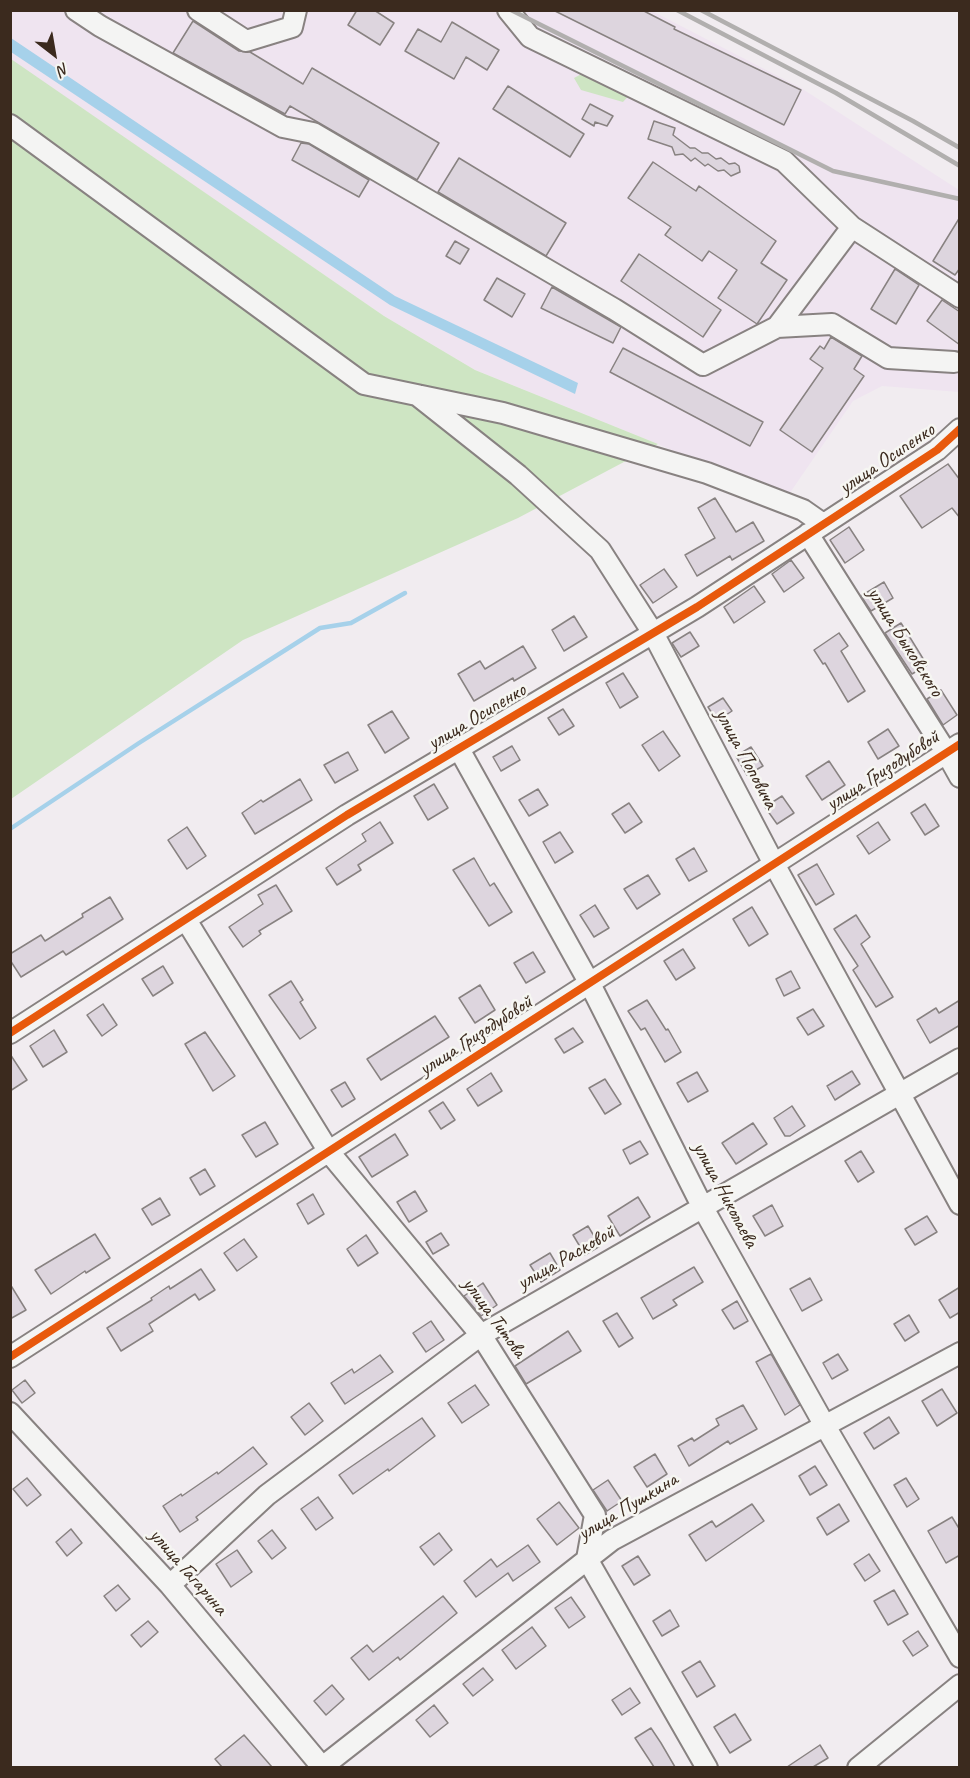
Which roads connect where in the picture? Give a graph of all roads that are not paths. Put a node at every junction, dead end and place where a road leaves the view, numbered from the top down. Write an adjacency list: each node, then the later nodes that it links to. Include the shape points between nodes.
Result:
1 (76, 10): 8 (street, via 283,126 313,133 704,365)
2 (198, 10): 3 (street, via 246,40 292,27)
3 (296, 10)
4 (508, 10): 6 (street, via 530,37 784,161)
5 (10, 125): 10 (street, via 364,384)
6 (852, 227): 7 (street); 8 (street)
7 (960, 297)
8 (777, 327): 9 (street, via 832,324 888,358)
9 (954, 362)
10 (417, 395): 12 (street, via 503,413 707,473 803,510); 13 (street, улица Поповича, via 518,475 600,550)
11 (960, 429): 12 (street, улица Осипенко, via 937,450)
12 (815, 529): 13 (street, улица Осипенко); 14 (street, улица Быковского)
13 (653, 633): 15 (street, улица Осипенко); 17 (street, улица Поповича)
14 (953, 748): 16 (street, улица Быковского); 17 (street, улица Гризодубовой)
15 (459, 749): 18 (street, улица Осипенко, via 347,815); 19 (street, улица Николаева)
16 (960, 777)
17 (774, 864): 19 (street, улица Гризодубовой); 22 (street, улица Поповича)
18 (186, 920): 20 (street, улица Осипенко); 23 (street, улица Титова)
19 (590, 984): 23 (street, улица Гризодубовой); 25 (street, улица Николаева)
20 (10, 1033)
21 (960, 1059): 22 (street, улица Расковой)
22 (900, 1095): 24 (street, улица Поповича); 25 (street, улица Расковой)
23 (329, 1152): 26 (street, улица Титова); 28 (street, улица Гризодубовой)
24 (960, 1204)
25 (703, 1208): 26 (street, улица Расковой); 30 (street, улица Николаева)
26 (481, 1335): 31 (street, улица Титова, via 595,1515); 32 (street, улица Расковой, via 267,1495)
27 (960, 1353): 30 (street, улица Пушкина)
28 (10, 1357)
29 (10, 1413): 32 (street, улица Гагарина)
30 (825, 1426): 31 (street, улица Пушкина, via 612,1540); 33 (street, улица Николаева)
31 (587, 1559): 35 (street, улица Пушкина); 36 (street)
32 (170, 1585): 35 (street, улица Гагарина)
33 (960, 1657)
34 (960, 1685): 37 (street)
35 (322, 1767)
36 (707, 1767)
37 (858, 1767)

